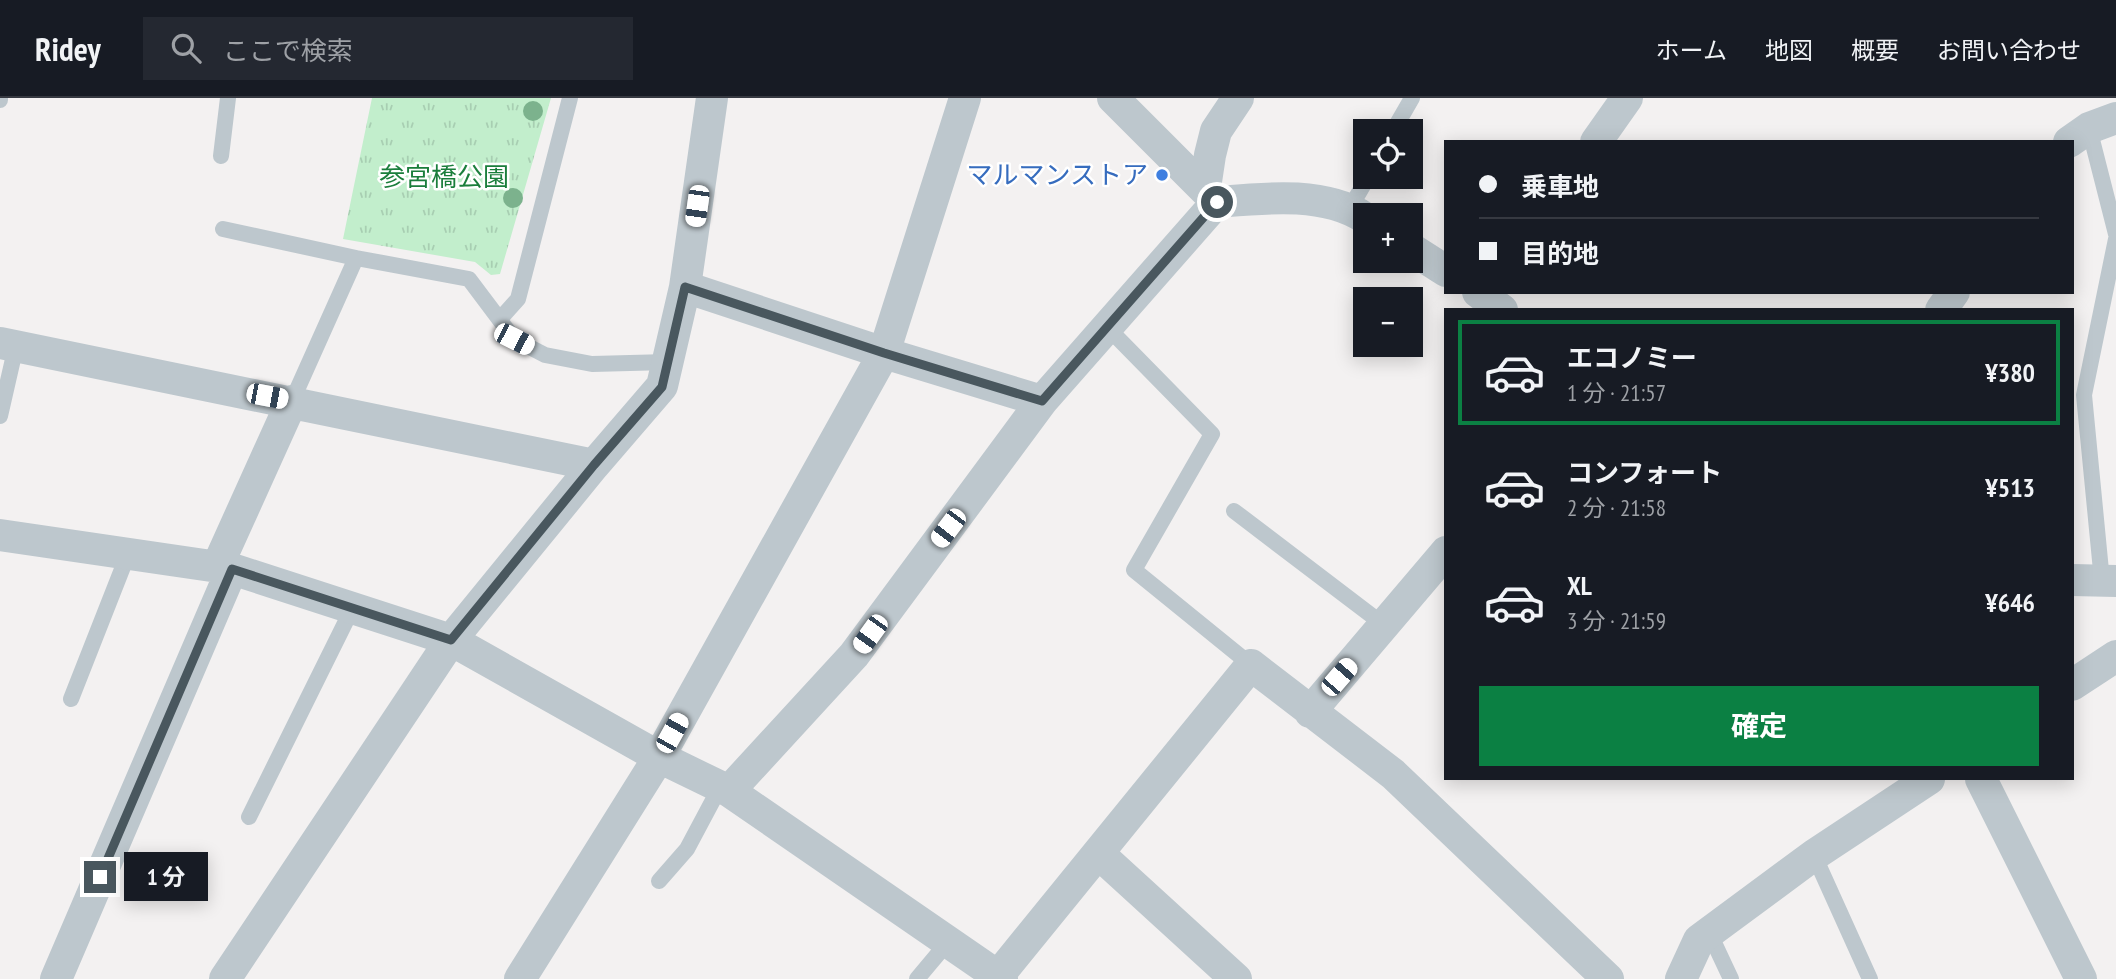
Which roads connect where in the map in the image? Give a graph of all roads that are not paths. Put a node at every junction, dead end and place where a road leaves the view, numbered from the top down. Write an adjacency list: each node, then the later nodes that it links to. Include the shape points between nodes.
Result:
1 (228, 98): 12 (lane)
2 (570, 98): 21 (lane, via 518,299)
3 (712, 98): 20 (street)
4 (965, 98): 24 (street)
5 (1113, 98): 13 (street)
6 (1238, 98): 13 (street, via 1216,131)
7 (1412, 98): 9 (lane)
8 (1627, 98): 11 (street)
9 (1401, 119)
10 (2091, 129): 16 (lane)
11 (1597, 140)
12 (221, 156)
13 (1211, 195): 14 (street, via 1286,197); 22 (street)
14 (1353, 212)
15 (223, 229): 18 (lane)
16 (2116, 237): 35 (lane, via 2084,395)
17 (1423, 256): 19 (street)
18 (356, 258): 21 (lane, via 469,279); 26 (lane)
19 (1444, 270)
20 (685, 287): 24 (street); 25 (street)
21 (500, 319): 25 (lane, via 514,339 545,355 592,365)
22 (1107, 327): 27 (street); 40 (lane, via 1212,434 1134,570)
23 (8, 344): 26 (street); 28 (lane)
24 (884, 353): 27 (street); 44 (street)
25 (668, 362): 29 (street, via 662,387)
26 (292, 401): 29 (street); 34 (street)
27 (1042, 401): 47 (street, via 855,655)
28 (0, 416)
29 (594, 465): 38 (street)
30 (1234, 511): 37 (lane)
31 (0, 535): 32 (street)
32 (128, 554): 34 (street); 42 (lane)
33 (1444, 554): 37 (street)
34 (224, 568): 36 (street); 55 (street)
35 (2097, 581)
36 (352, 608): 38 (street); 48 (lane)
37 (1384, 625): 43 (street)
38 (451, 640): 44 (street); 56 (street)
39 (2116, 656): 41 (street)
40 (1251, 665): 43 (street); 49 (street)
41 (2074, 684)
42 (71, 699)
43 (1310, 712): 60 (street, via 1393,774)
44 (659, 757): 47 (street); 57 (street)
45 (1927, 780): 50 (street)
46 (1982, 780): 64 (street)
47 (724, 789): 51 (lane, via 687,849); 53 (street)
48 (249, 817)
49 (1098, 853): 54 (street); 59 (street)
50 (1814, 855): 52 (street); 63 (lane)
51 (659, 881)
52 (1709, 932): 61 (street, via 1699,940); 62 (lane)
53 (948, 942): 54 (street); 58 (lane)
54 (1000, 977)
55 (56, 979)
56 (225, 979)
57 (520, 979)
58 (917, 979)
59 (1236, 979)
60 (1608, 979)
61 (1681, 979)
62 (1731, 979)
63 (1870, 979)
64 (2081, 979)

